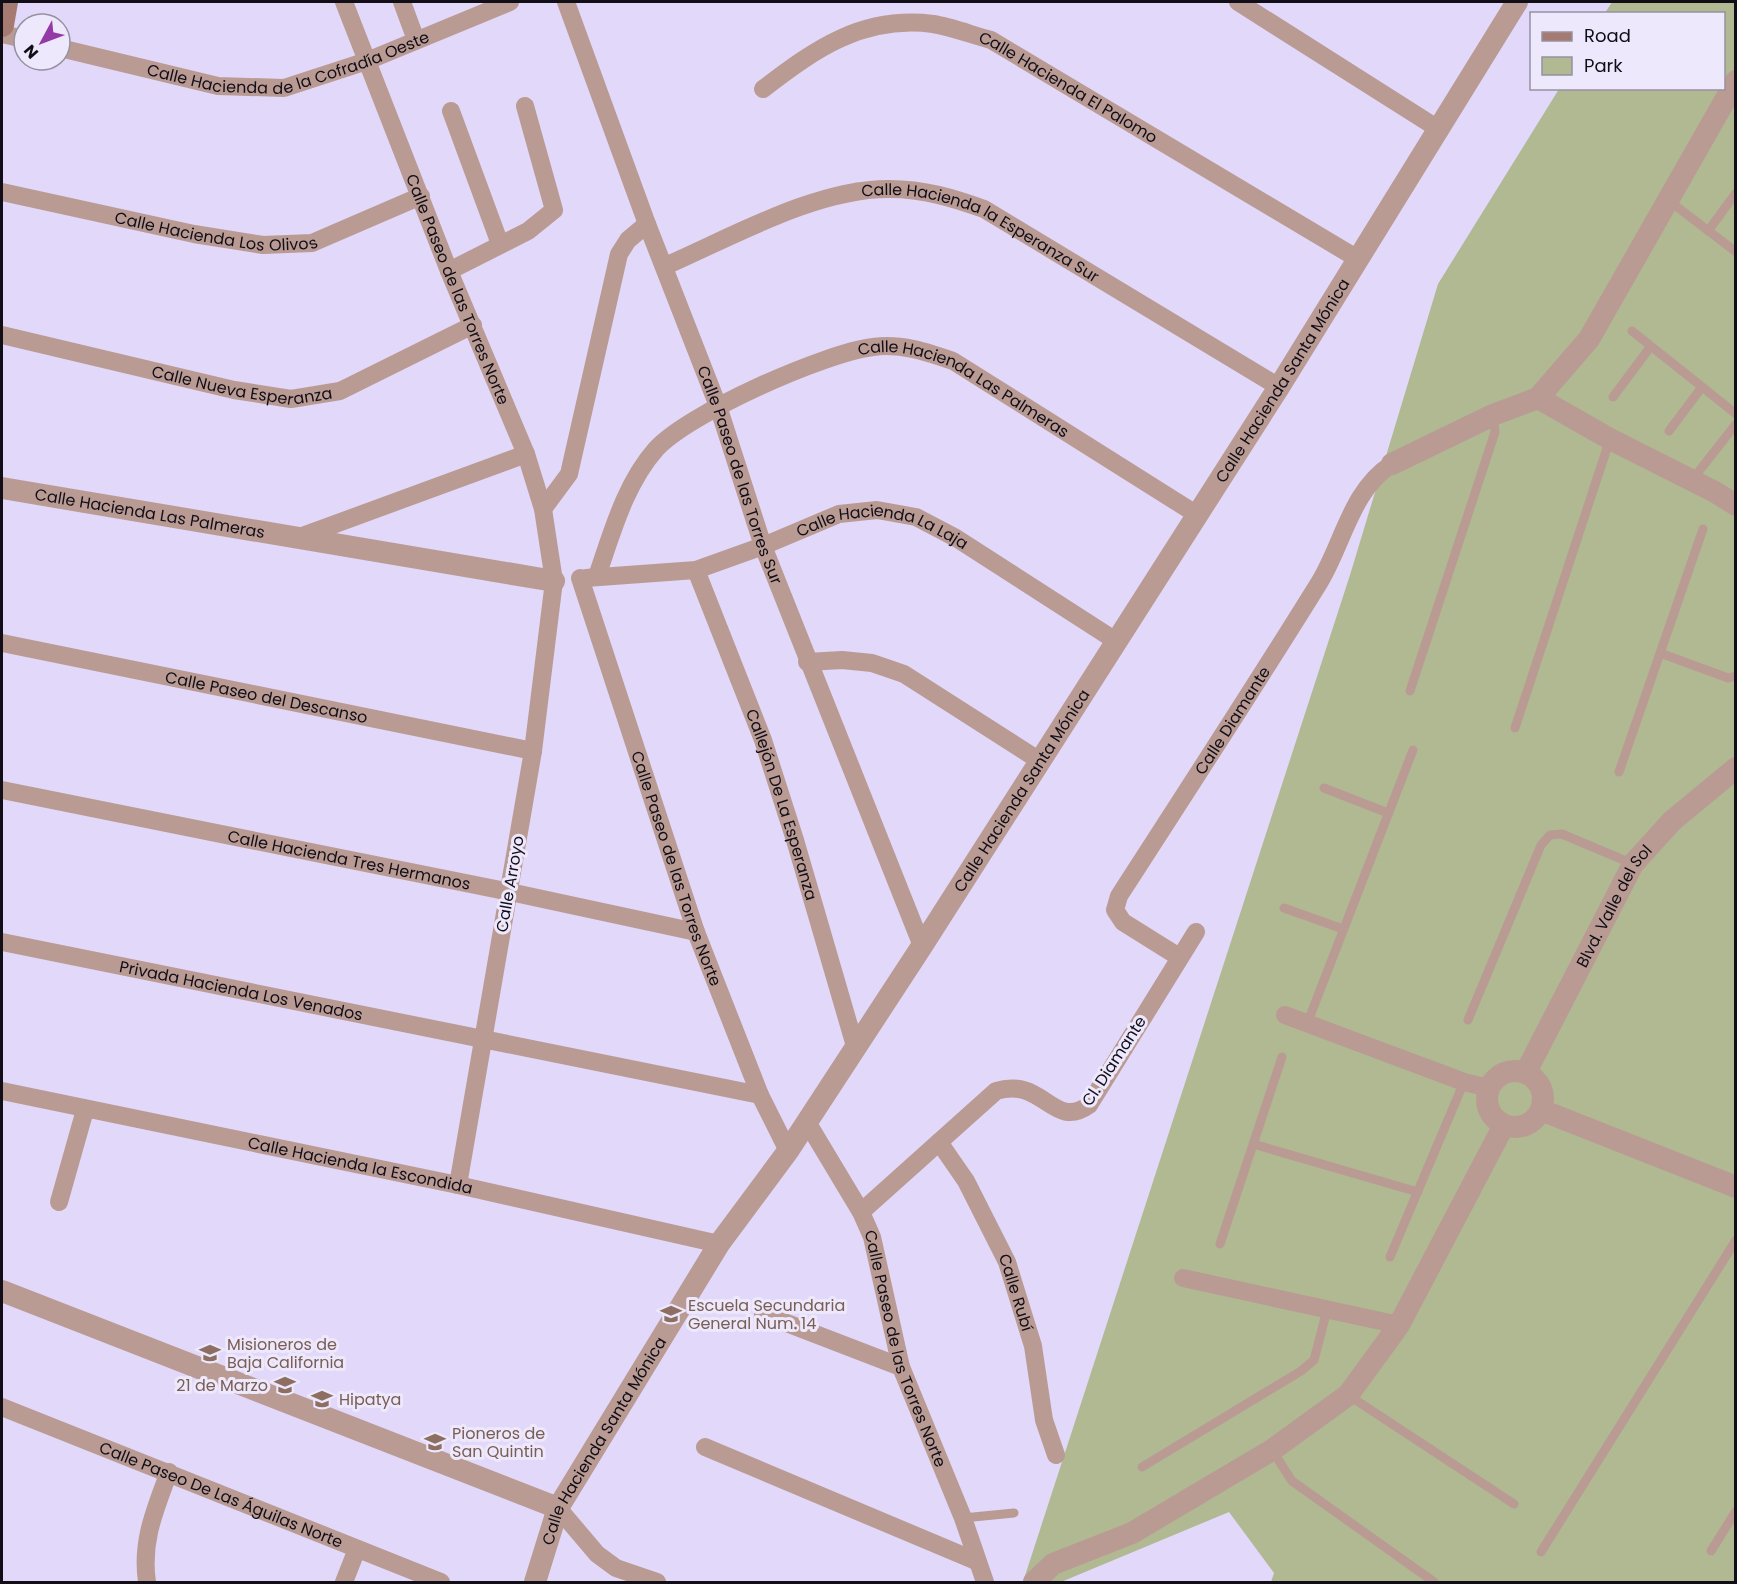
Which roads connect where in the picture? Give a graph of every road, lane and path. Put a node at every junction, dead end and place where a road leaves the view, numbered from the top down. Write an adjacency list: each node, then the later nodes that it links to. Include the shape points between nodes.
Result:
1 (6, 2): 8 (main road)
2 (344, 2): 11 (street, Calle Paseo de las Torres Norte)
3 (402, 2): 9 (street)
4 (510, 2): 9 (street, Calle Hacienda de la Cofradía Oeste)
5 (566, 2): 21 (street, Calle Paseo de las Torres Sur)
6 (1238, 2): 16 (street)
7 (1514, 3): 16 (street, Calle Hacienda Santa Mónica)
8 (2, 25)
9 (416, 40): 11 (street, Calle Hacienda de la Cofradía Oeste)
10 (72, 51): 11 (street, Calle Hacienda de la Cofradía Oeste, via 218,86 284,88)
11 (367, 61): 19 (street, Calle Paseo de las Torres Norte)
12 (1736, 81): 20 (street)
13 (763, 89): 25 (street, Calle Hacienda El Palomo, via 808,54 844,34 887,25 933,24 991,40)
14 (525, 106): 23 (street, via 554,210 528,231)
15 (452, 111): 23 (street)
16 (1440, 130): 25 (street, Calle Hacienda Santa Mónica)
17 (2, 192): 19 (street, Calle Hacienda Los Olivos, via 263,245 312,243)
18 (1736, 193): 22 (lane)
19 (421, 196): 27 (street, Calle Paseo de las Torres Norte)
20 (1666, 198): 22 (lane); 35 (street, via 1589,339)
21 (647, 224): 26 (street, Calle Paseo de las Torres Sur); 47 (street, via 619,254 569,474)
22 (1708, 231): 24 (lane)
23 (500, 244): 27 (street)
24 (1736, 252)
25 (1358, 259): 32 (street, Calle Hacienda Santa Mónica)
26 (665, 266): 32 (street, Calle Hacienda la Esperanza Sur, via 796,210 844,195 889,189 938,193 984,209); 36 (street, Calle Paseo de las Torres Sur)
27 (449, 271): 28 (street, Calle Paseo de las Torres Norte)
28 (472, 325): 30 (street, Calle Nueva Esperanza, via 340,391 291,399 234,390); 42 (street, Calle Paseo de las Torres Norte)
29 (1632, 332): 31 (lane)
30 (2, 335)
31 (1651, 346): 33 (lane); 34 (lane)
32 (1279, 387): 48 (street, Calle Hacienda Santa Mónica)
33 (1702, 387): 37 (lane); 40 (lane)
34 (1613, 397)
35 (1538, 398): 38 (street); 41 (street)
36 (718, 406): 48 (street, Calle Hacienda Las Palmeras, via 826,360 873,346 913,347 953,361); 51 (street, Calle Paseo de las Torres Sur); 53 (street, Calle Hacienda Las Palmeras, via 676,430 650,458 621,507)
37 (1736, 414)
38 (1493, 415): 43 (street); 60 (lane, via 1495,432)
39 (1736, 424): 44 (lane)
40 (1669, 432)
41 (1610, 439): 44 (street); 61 (lane)
42 (526, 454): 47 (street, Calle Paseo de las Torres Norte); 50 (street, Calle Hacienda Las Palmeras)
43 (1392, 464): 78 (street, Calle Diamante, via 1376,474 1364,490 1321,580 1119,896 1115,910 1123,922)
44 (1692, 480): 46 (street)
45 (2, 488): 50 (street, Calle Hacienda Las Palmeras)
46 (1736, 505)
47 (543, 509): 54 (street, Calle Paseo de las Torres Norte)
48 (1196, 514): 55 (street, Calle Hacienda Santa Mónica)
49 (1703, 529): 57 (lane)
50 (297, 538): 54 (street, Calle Hacienda Las Palmeras)
51 (763, 546): 52 (street, Calle Hacienda La Laja); 55 (street, Calle Hacienda La Laja, via 839,514 877,510 916,517 956,538); 58 (street, Calle Paseo de las Torres Sur)
52 (696, 570): 53 (street, Calle Hacienda La Laja); 83 (street, Callejón De La Esperanza, via 763,740)
53 (589, 577): 54 (street, Calle Hacienda La Laja); 74 (street, Calle Paseo de las Torres Norte)
54 (554, 580): 63 (street, Calle Arroyo)
55 (1116, 641): 64 (street, Calle Hacienda Santa Mónica)
56 (2, 643): 63 (street, Calle Paseo del Descanso)
57 (1660, 653): 59 (lane, via 1728,678); 66 (lane)
58 (807, 662): 64 (street, via 872,663 904,674); 77 (street, Calle Paseo de las Torres Sur)
59 (1736, 676)
60 (1410, 691)
61 (1515, 728)
62 (1413, 750): 69 (lane)
63 (533, 751): 71 (street, Calle Arroyo)
64 (1040, 761): 77 (street, Calle Hacienda Santa Mónica)
65 (1736, 768): 70 (street, Blvd. Valle del Sol, via 1672,821)
66 (1619, 772)
67 (1324, 788): 69 (lane)
68 (2, 790): 71 (street, Calle Hacienda Tres Hermanos)
69 (1388, 813): 73 (lane)
70 (1633, 864): 80 (lane, via 1562,834 1550,835 1541,845); 85 (street, Blvd. Valle del Sol)
71 (510, 892): 74 (street, Calle Hacienda Tres Hermanos); 82 (street, Calle Arroyo)
72 (1284, 908): 73 (lane)
73 (1343, 929): 81 (lane)
74 (696, 932): 89 (street, Calle Paseo de las Torres Norte)
75 (1196, 932): 78 (street, Cl. Diamante)
76 (2, 942): 82 (street, Privada Hacienda Los Venados)
77 (922, 946): 83 (street, Calle Hacienda Santa Mónica)
78 (1179, 957): 94 (street, Cl. Diamante, via 1089,1105 1078,1113 1064,1113 1024,1088 1011,1086 996,1091)
79 (1285, 1016): 81 (street)
80 (1468, 1020)
81 (1307, 1024): 86 (street)
82 (481, 1040): 89 (street, Privada Hacienda Los Venados); 97 (street, Calle Arroyo)
83 (855, 1046): 92 (street, Calle Hacienda Santa Mónica)
84 (1282, 1057): 95 (lane)
85 (1526, 1072): 87 (street, via 1500,1074); 91 (street, via 1539,1084 1544,1101)
86 (1464, 1082): 87 (street); 99 (lane)
87 (1489, 1088): 93 (street, via 1487,1106)
88 (2, 1092): 90 (street, Calle Hacienda la Escondida)
89 (760, 1095): 96 (street, Calle Paseo de las Torres Norte)
90 (85, 1110): 97 (street, Calle Hacienda la Escondida); 100 (street)
91 (1542, 1110): 93 (street, via 1530,1123); 98 (street)
92 (807, 1122): 96 (street, Calle Hacienda Santa Mónica); 101 (street, Calle Paseo de las Torres Norte)
93 (1504, 1125): 110 (street)
94 (939, 1142): 101 (street, Cl. Diamante); 116 (street, Calle Rubí, via 966,1180 1007,1262 1033,1346 1044,1420)
95 (1253, 1144): 99 (lane); 104 (lane)
96 (788, 1151): 103 (street, Calle Hacienda Santa Mónica)
97 (458, 1185): 103 (street, Calle Hacienda la Escondida)
98 (1736, 1187)
99 (1418, 1192): 105 (lane)
100 (59, 1202)
101 (861, 1212): 111 (street, Calle Paseo de las Torres Norte, via 872,1237)
102 (1736, 1240): 126 (lane)
103 (719, 1244): 120 (street, Calle Hacienda Santa Mónica)
104 (1220, 1244)
105 (1390, 1257)
106 (1183, 1278): 108 (street)
107 (2, 1292): 120 (street)
108 (1327, 1310): 110 (street); 117 (lane, via 1314,1360)
109 (763, 1314): 111 (street)
110 (1399, 1325): 112 (street)
111 (901, 1367): 123 (street, Calle Paseo de las Torres Norte)
112 (1348, 1395): 115 (street); 119 (lane)
113 (2, 1407): 118 (street, Calle Paseo De Las Águilas Norte)
114 (705, 1447): 127 (street)
115 (1272, 1450): 134 (street, via 1132,1533 1053,1564); 135 (lane, via 1292,1481)
116 (1056, 1455)
117 (1142, 1467)
118 (169, 1472): 124 (street, Calle Paseo De Las Águilas Norte); 128 (street, via 150,1526 144,1558)
119 (1514, 1504)
120 (558, 1508): 131 (street, Calle Hacienda Santa Mónica); 132 (street, via 597,1554 616,1568)
121 (1736, 1510): 125 (lane)
122 (1014, 1513): 123 (lane)
123 (963, 1518): 127 (street, Calle Paseo de las Torres Norte)
124 (357, 1549): 129 (street); 130 (street, Calle Paseo De Las Águilas Norte)
125 (1711, 1551)
126 (1541, 1552)
127 (976, 1561): 133 (street, Calle Paseo de las Torres Norte)
128 (147, 1582)
129 (344, 1582)
130 (441, 1582)
131 (535, 1582)
132 (657, 1582)
133 (985, 1582)
134 (1034, 1582)
135 (1434, 1582)

